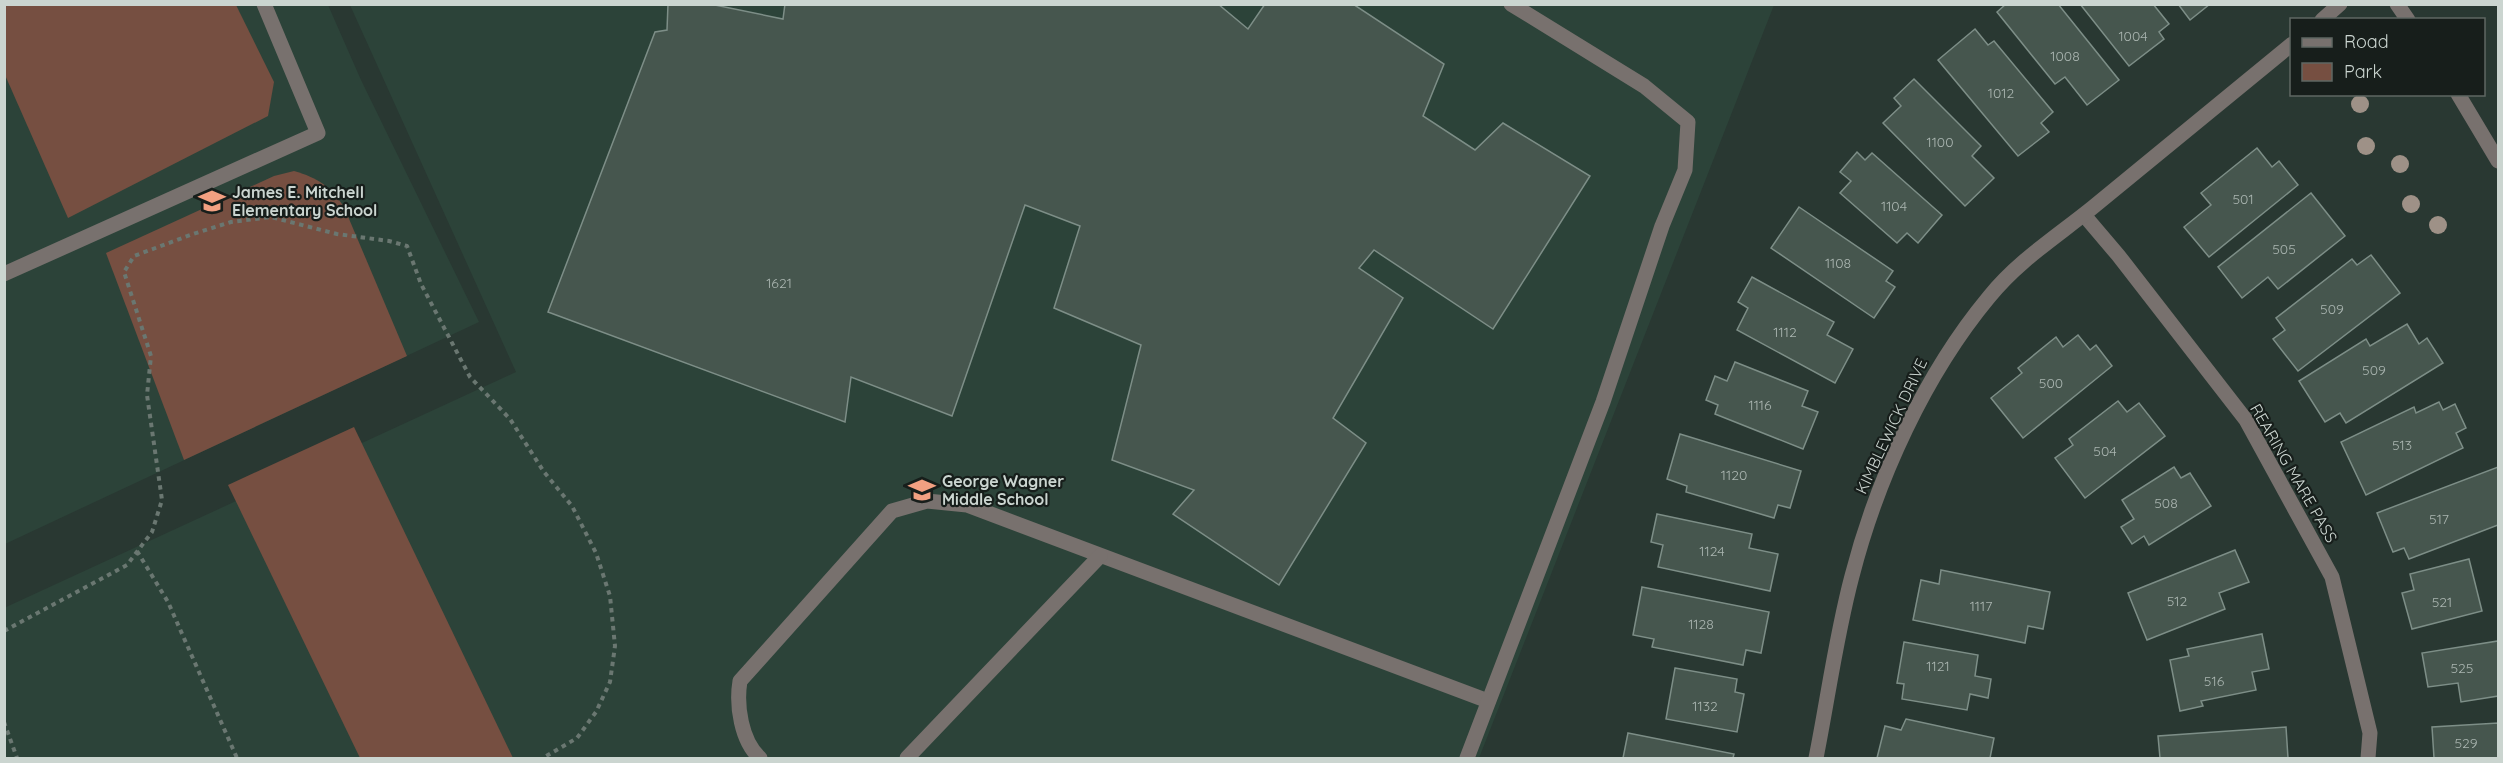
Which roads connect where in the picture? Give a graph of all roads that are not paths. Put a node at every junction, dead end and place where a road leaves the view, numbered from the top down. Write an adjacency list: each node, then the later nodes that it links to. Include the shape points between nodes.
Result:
1 (264, 4): 11 (street, via 318,133)
2 (1511, 4): 13 (street, via 1644,86 1688,122 1685,170 1662,226 1603,402)
3 (2340, 4): 5 (street)
4 (2397, 4): 6 (street)
5 (2324, 18)
6 (2407, 18)
7 (2290, 46): 10 (street, KIMBLEWICK DRIVE)
8 (2459, 96): 9 (street)
9 (2499, 160)
10 (2084, 215): 17 (street, KIMBLEWICK DRIVE, via 2026,258 1989,296 1942,359 1910,422 1873,508 1852,576); 18 (street, REARING MARE PASS, via 2246,420 2332,577 2370,733)
11 (4, 274)
12 (1100, 556): 13 (street); 14 (street, via 967,505 927,501 892,511 740,681 737,696 742,725); 15 (street)
13 (1488, 701): 16 (street)
14 (760, 759)
15 (907, 759)
16 (1467, 759)
17 (1816, 759)
18 (2368, 759)

